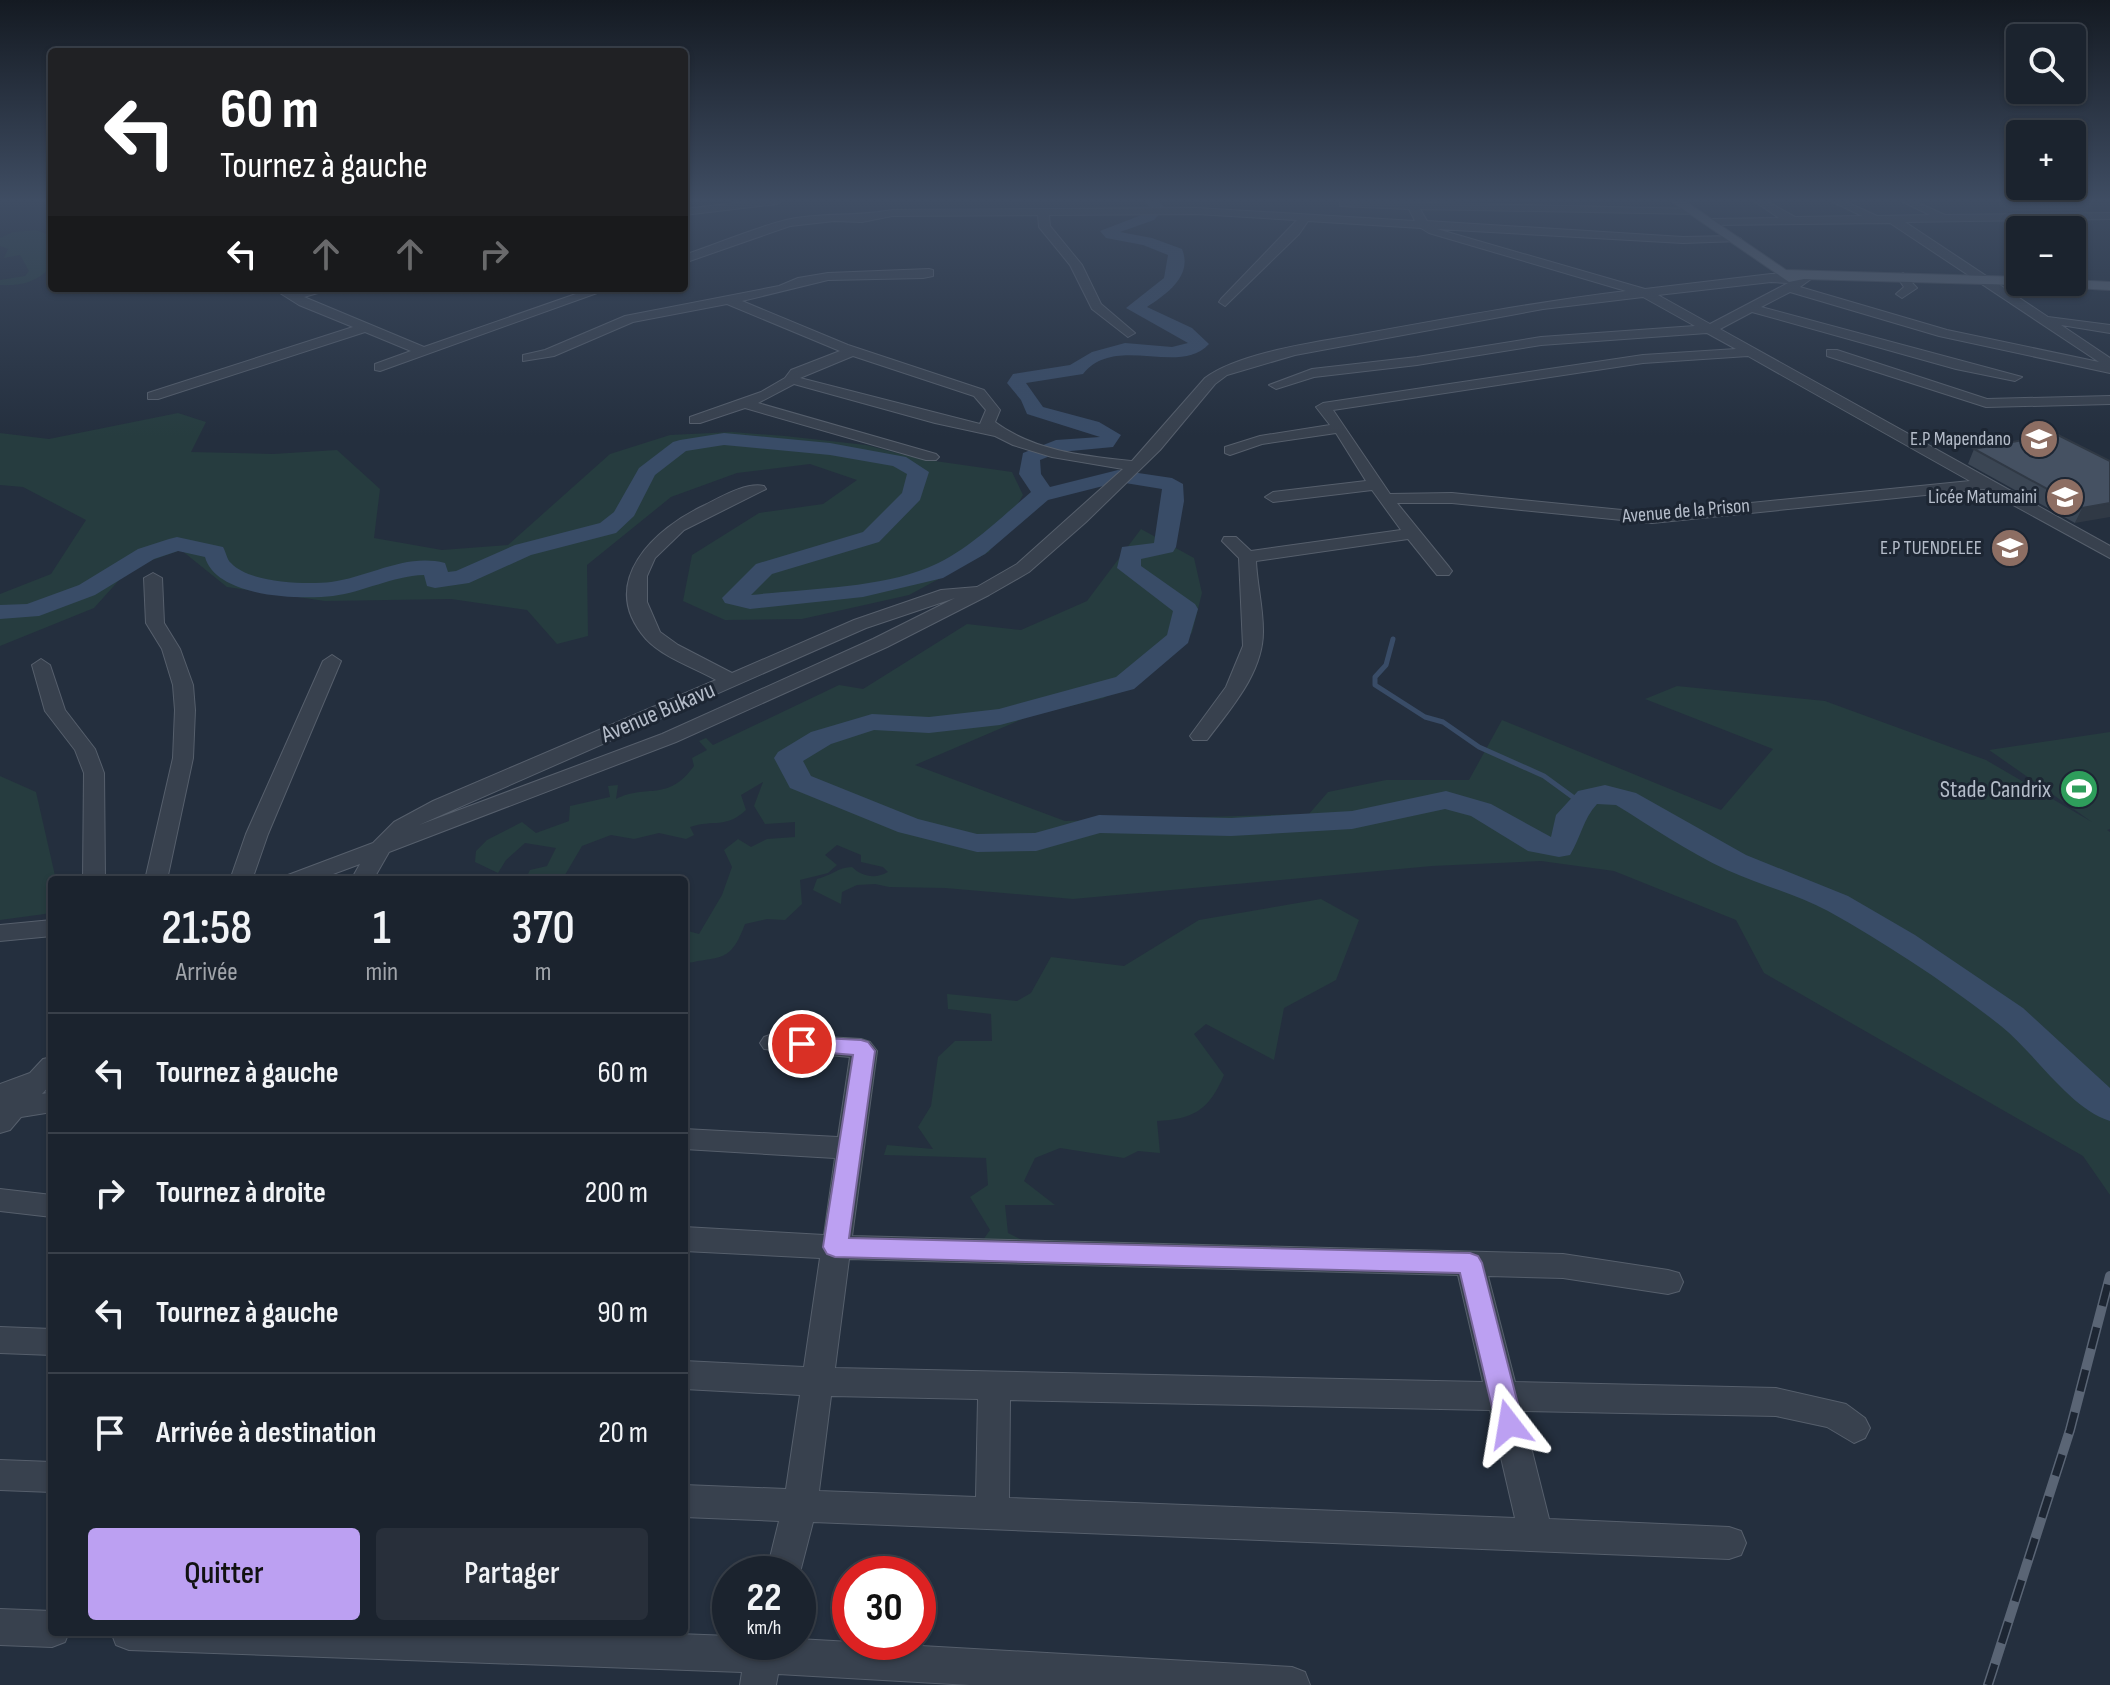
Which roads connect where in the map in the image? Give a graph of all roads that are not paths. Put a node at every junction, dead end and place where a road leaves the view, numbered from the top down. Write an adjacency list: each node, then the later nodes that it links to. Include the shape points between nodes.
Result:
1 (800, 280): 18 (street, via 785,288)
2 (1083, 280): 27 (street, via 1096,306)
3 (1247, 280): 19 (street)
4 (1599, 280): 15 (street)
5 (1765, 280): 15 (street)
6 (1786, 280): 20 (street)
7 (1796, 280): 33 (street, via 1944,333)
8 (1905, 280): 16 (street, via 1911,288)
9 (1987, 280): 22 (street)
10 (2086, 285): 11 (main road)
11 (2110, 286)
12 (285, 292): 17 (street)
13 (310, 292): 17 (street)
14 (594, 292): 28 (street)
15 (1645, 293): 25 (street); 46 (street, via 1543,305 1259,359 1210,381)
16 (1902, 294)
17 (292, 296): 24 (street)
18 (727, 299): 23 (street); 29 (street)
19 (1225, 302)
20 (1750, 308): 25 (street); 35 (street)
21 (599, 312): 23 (street)
22 (2045, 320): 26 (street); 33 (street)
23 (620, 322): 32 (street)
24 (364, 328): 28 (street); 38 (street)
25 (1711, 329): 30 (street); 37 (street, via 1541,341 1312,373)
26 (2110, 329)
27 (1128, 333)
28 (422, 351): 34 (street)
29 (853, 351): 36 (street, via 796,373); 43 (street, via 979,393 993,410 987,423)
30 (1754, 352): 42 (street, via 1654,357 1323,407); 47 (street)
31 (1832, 353): 39 (street, via 1986,403)
32 (528, 358)
33 (2110, 366)
34 (380, 367)
35 (2015, 377)
36 (793, 380): 40 (street); 43 (street)
37 (1276, 385)
38 (153, 396)
39 (2110, 400)
40 (742, 403): 41 (street); 45 (street)
41 (695, 420)
42 (1340, 428): 44 (street); 49 (street)
43 (998, 432): 46 (street, via 1059,454)
44 (1230, 450)
45 (931, 457)
46 (1134, 467): 59 (street, via 1023,568)
47 (1987, 484): 49 (street, Avenue de la Prison, via 1652,518); 54 (street)
48 (758, 489): 62 (street, via 700,512 678,527 646,558 636,587 638,607 654,636)
49 (1381, 492): 50 (street, Avenue de la Prison); 51 (street)
50 (1273, 497)
51 (1413, 533): 56 (street); 57 (street)
52 (2110, 535): 54 (street)
53 (1230, 541): 56 (street)
54 (2092, 542): 55 (street)
55 (2110, 553)
56 (1247, 557): 63 (street, via 1254,636 1227,702)
57 (1443, 571)
58 (153, 578): 66 (street, via 155,623 171,649 185,710 183,758)
59 (983, 591): 62 (street, Avenue Bukavu, via 947,594 860,624); 64 (street, via 669,738)
60 (332, 661): 67 (street)
61 (41, 665): 65 (street, via 56,714 85,749 94,773)
62 (730, 680): 64 (street, Avenue Bukavu, via 428,811 394,830)
63 (1200, 736)
64 (378, 848): 68 (street); 69 (street, Avenue Bukavu)
65 (95, 876)
66 (157, 876)
67 (242, 876)
68 (306, 876)
69 (364, 876)
70 (48, 928): 71 (street)
71 (0, 933)
72 (773, 1043): 76 (street, via 863,1049)
73 (48, 1083): 74 (street)
74 (4, 1109)
75 (688, 1139): 76 (street)
76 (848, 1148): 80 (street)
77 (0, 1200): 78 (street)
78 (48, 1206)
79 (688, 1239): 80 (street)
80 (835, 1247): 81 (street); 86 (street)
81 (1470, 1263): 82 (street, via 1563,1266); 88 (street)
82 (1668, 1282)
83 (0, 1340): 84 (street)
84 (48, 1342)
85 (688, 1375): 86 (street)
86 (818, 1382): 87 (street); 93 (street)
87 (994, 1386): 88 (street); 94 (street)
88 (1503, 1397): 89 (street, via 1776,1402 1835,1414); 95 (street)
89 (1854, 1428)
90 (0, 1475): 91 (street)
91 (48, 1477)
92 (688, 1501): 93 (street)
93 (800, 1506): 94 (street); 97 (street)
94 (992, 1514): 95 (street)
95 (1536, 1535): 96 (street)
96 (1729, 1543)
97 (788, 1556)
98 (0, 1627): 99 (street)
99 (48, 1629)
100 (216, 1636): 101 (street)
101 (762, 1661): 102 (street)
102 (1292, 1685)

